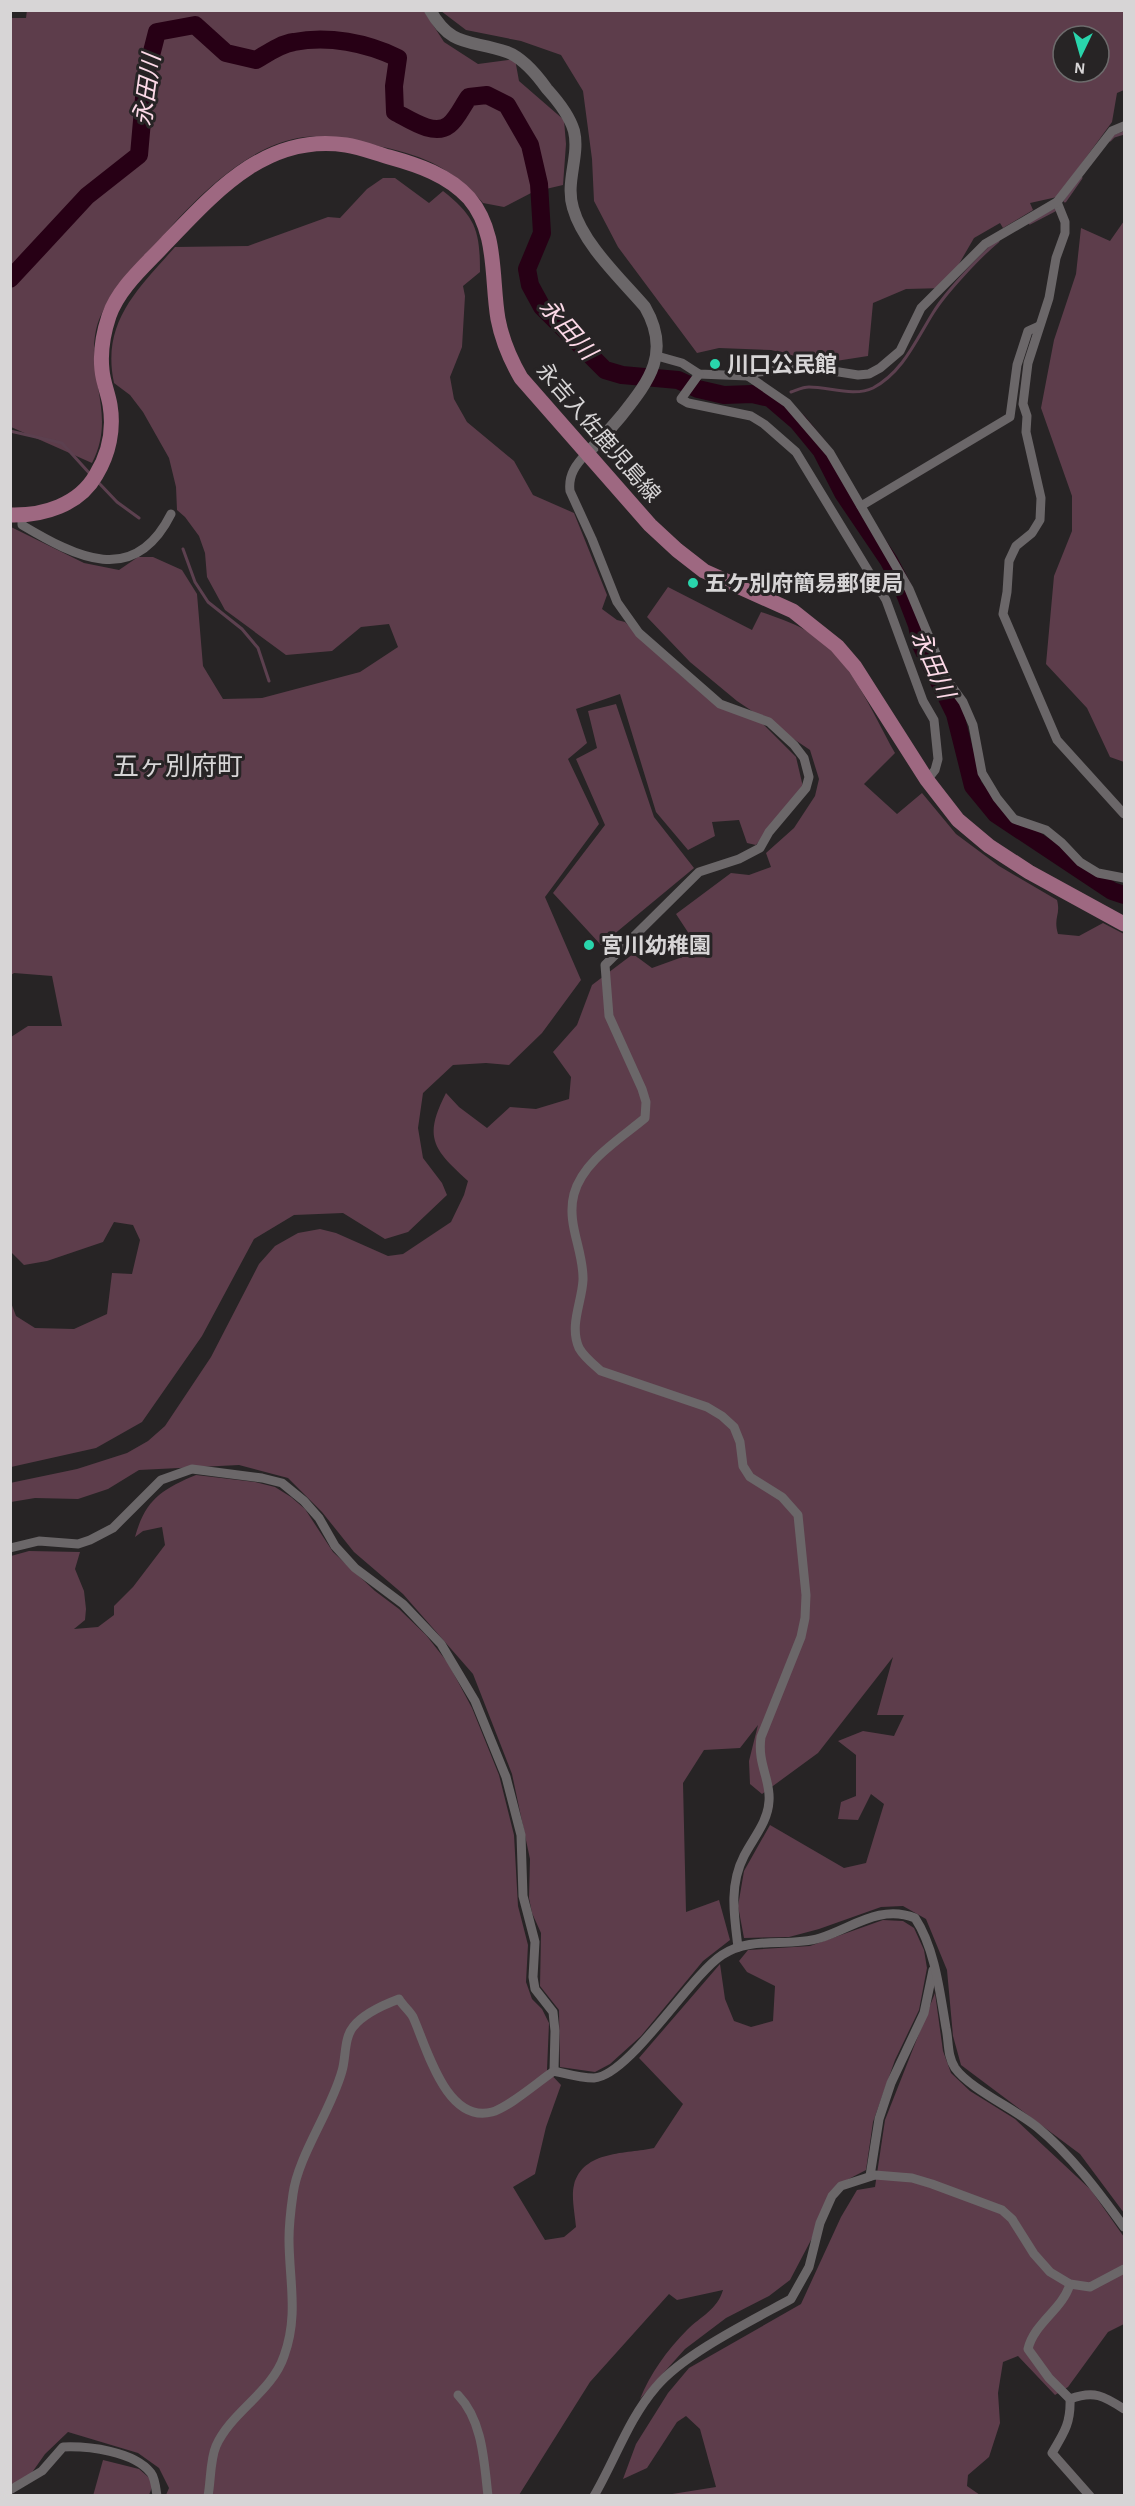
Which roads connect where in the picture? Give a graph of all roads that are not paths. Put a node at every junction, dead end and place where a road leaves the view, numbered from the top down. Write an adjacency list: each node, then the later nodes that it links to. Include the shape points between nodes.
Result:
1 (430, 10): 5 (street, via 451,36 508,52 522,60 572,123 573,208 591,243 653,320)
2 (1125, 126): 3 (street, via 1112,131)
3 (1057, 202): 4 (street, via 1065,233); 6 (street, via 985,244 921,308 900,351 880,368 858,375 814,368)
4 (1039, 326): 9 (street, via 1028,331 1017,365 1010,417); 13 (street, via 1028,363 1023,404 1041,498 1040,520 1016,546 1009,561 1004,614 1057,740)
5 (657, 356): 7 (street, via 682,363); 8 (street, via 636,398)
6 (748, 376): 7 (street); 9 (street, via 787,403 809,428 830,453)
7 (697, 378): 12 (street, via 681,399 688,404 751,416 796,452 886,600 923,701 934,720 938,759)
8 (587, 453): 11 (main road, 永吉入佐鹿児島線, via 520,378 510,358 498,316 489,235 469,198 437,174 410,162 347,145 292,148 246,167 197,211 128,284 109,315 102,340 102,373 110,406 111,437 107,451 95,477 69,502); 12 (main road, 永吉入佐鹿児島線, via 650,525 704,571 793,611 837,646 855,667); 17 (street, via 574,468 570,491 616,602 639,633 720,704 769,722 804,758 808,777 806,788 760,848 699,872 605,965 609,1016 642,1089 645,1118 585,1172 574,1194 572,1222 583,1283 575,1331 579,1348 589,1362 601,1371 707,1407 722,1416 734,1427 750,1477 782,1497 798,1515 805,1618 761,1737 759,1752 770,1800 766,1817 735,1875 733,1907)
9 (861, 506): 14 (street, via 909,589 947,680 963,702 973,725 982,773 997,798 1014,819 1046,830 1098,873)
10 (171, 514): 11 (street, via 162,532 142,549 122,559 104,561 63,548 35,533 22,525)
11 (22, 515)
12 (927, 780): 15 (main road, 永吉入佐鹿児島線, via 958,820 989,846)
13 (1125, 814)
14 (1125, 878)
15 (1125, 924)
16 (10, 1548): 19 (street, via 39,1541 78,1544 90,1540 113,1528 160,1480 192,1469 282,1483 304,1501 355,1568 403,1604 441,1644 476,1701 506,1777 521,1835 522,1896 535,1942 532,1977 535,1989 553,2012)
17 (738, 1947): 18 (street, via 756,1942 820,1938 866,1918 886,1913 907,1915 920,1924); 19 (street, via 721,1956 626,2060 605,2075 596,2078)
18 (934, 1969): 20 (street, via 924,2013 891,2083 879,2119); 21 (street, via 948,2048 956,2068 968,2081 1039,2129 1085,2174)
19 (554, 2071): 29 (street, via 493,2112 476,2113 451,2098 412,2015 399,1999 353,2026 342,2071 293,2191 289,2240 293,2315 284,2360 215,2447)
20 (870, 2176): 23 (street, via 912,2178 1002,2210 1050,2272); 31 (street, via 841,2186 832,2196 820,2223 809,2267 791,2299 681,2365 655,2387)
21 (1125, 2227)
22 (1125, 2269): 23 (street, via 1090,2287)
23 (1070, 2284): 25 (street, via 1028,2349)
24 (458, 2395): 30 (street, via 465,2401 479,2434)
25 (1070, 2399): 26 (street, via 1102,2395); 32 (street, via 1066,2429 1052,2453)
26 (1125, 2409)
27 (10, 2490): 28 (street, via 42,2471 63,2447 78,2446 104,2449 140,2463 153,2474)
28 (158, 2496)
29 (208, 2496)
30 (488, 2496)
31 (594, 2496)
32 (1090, 2496)

